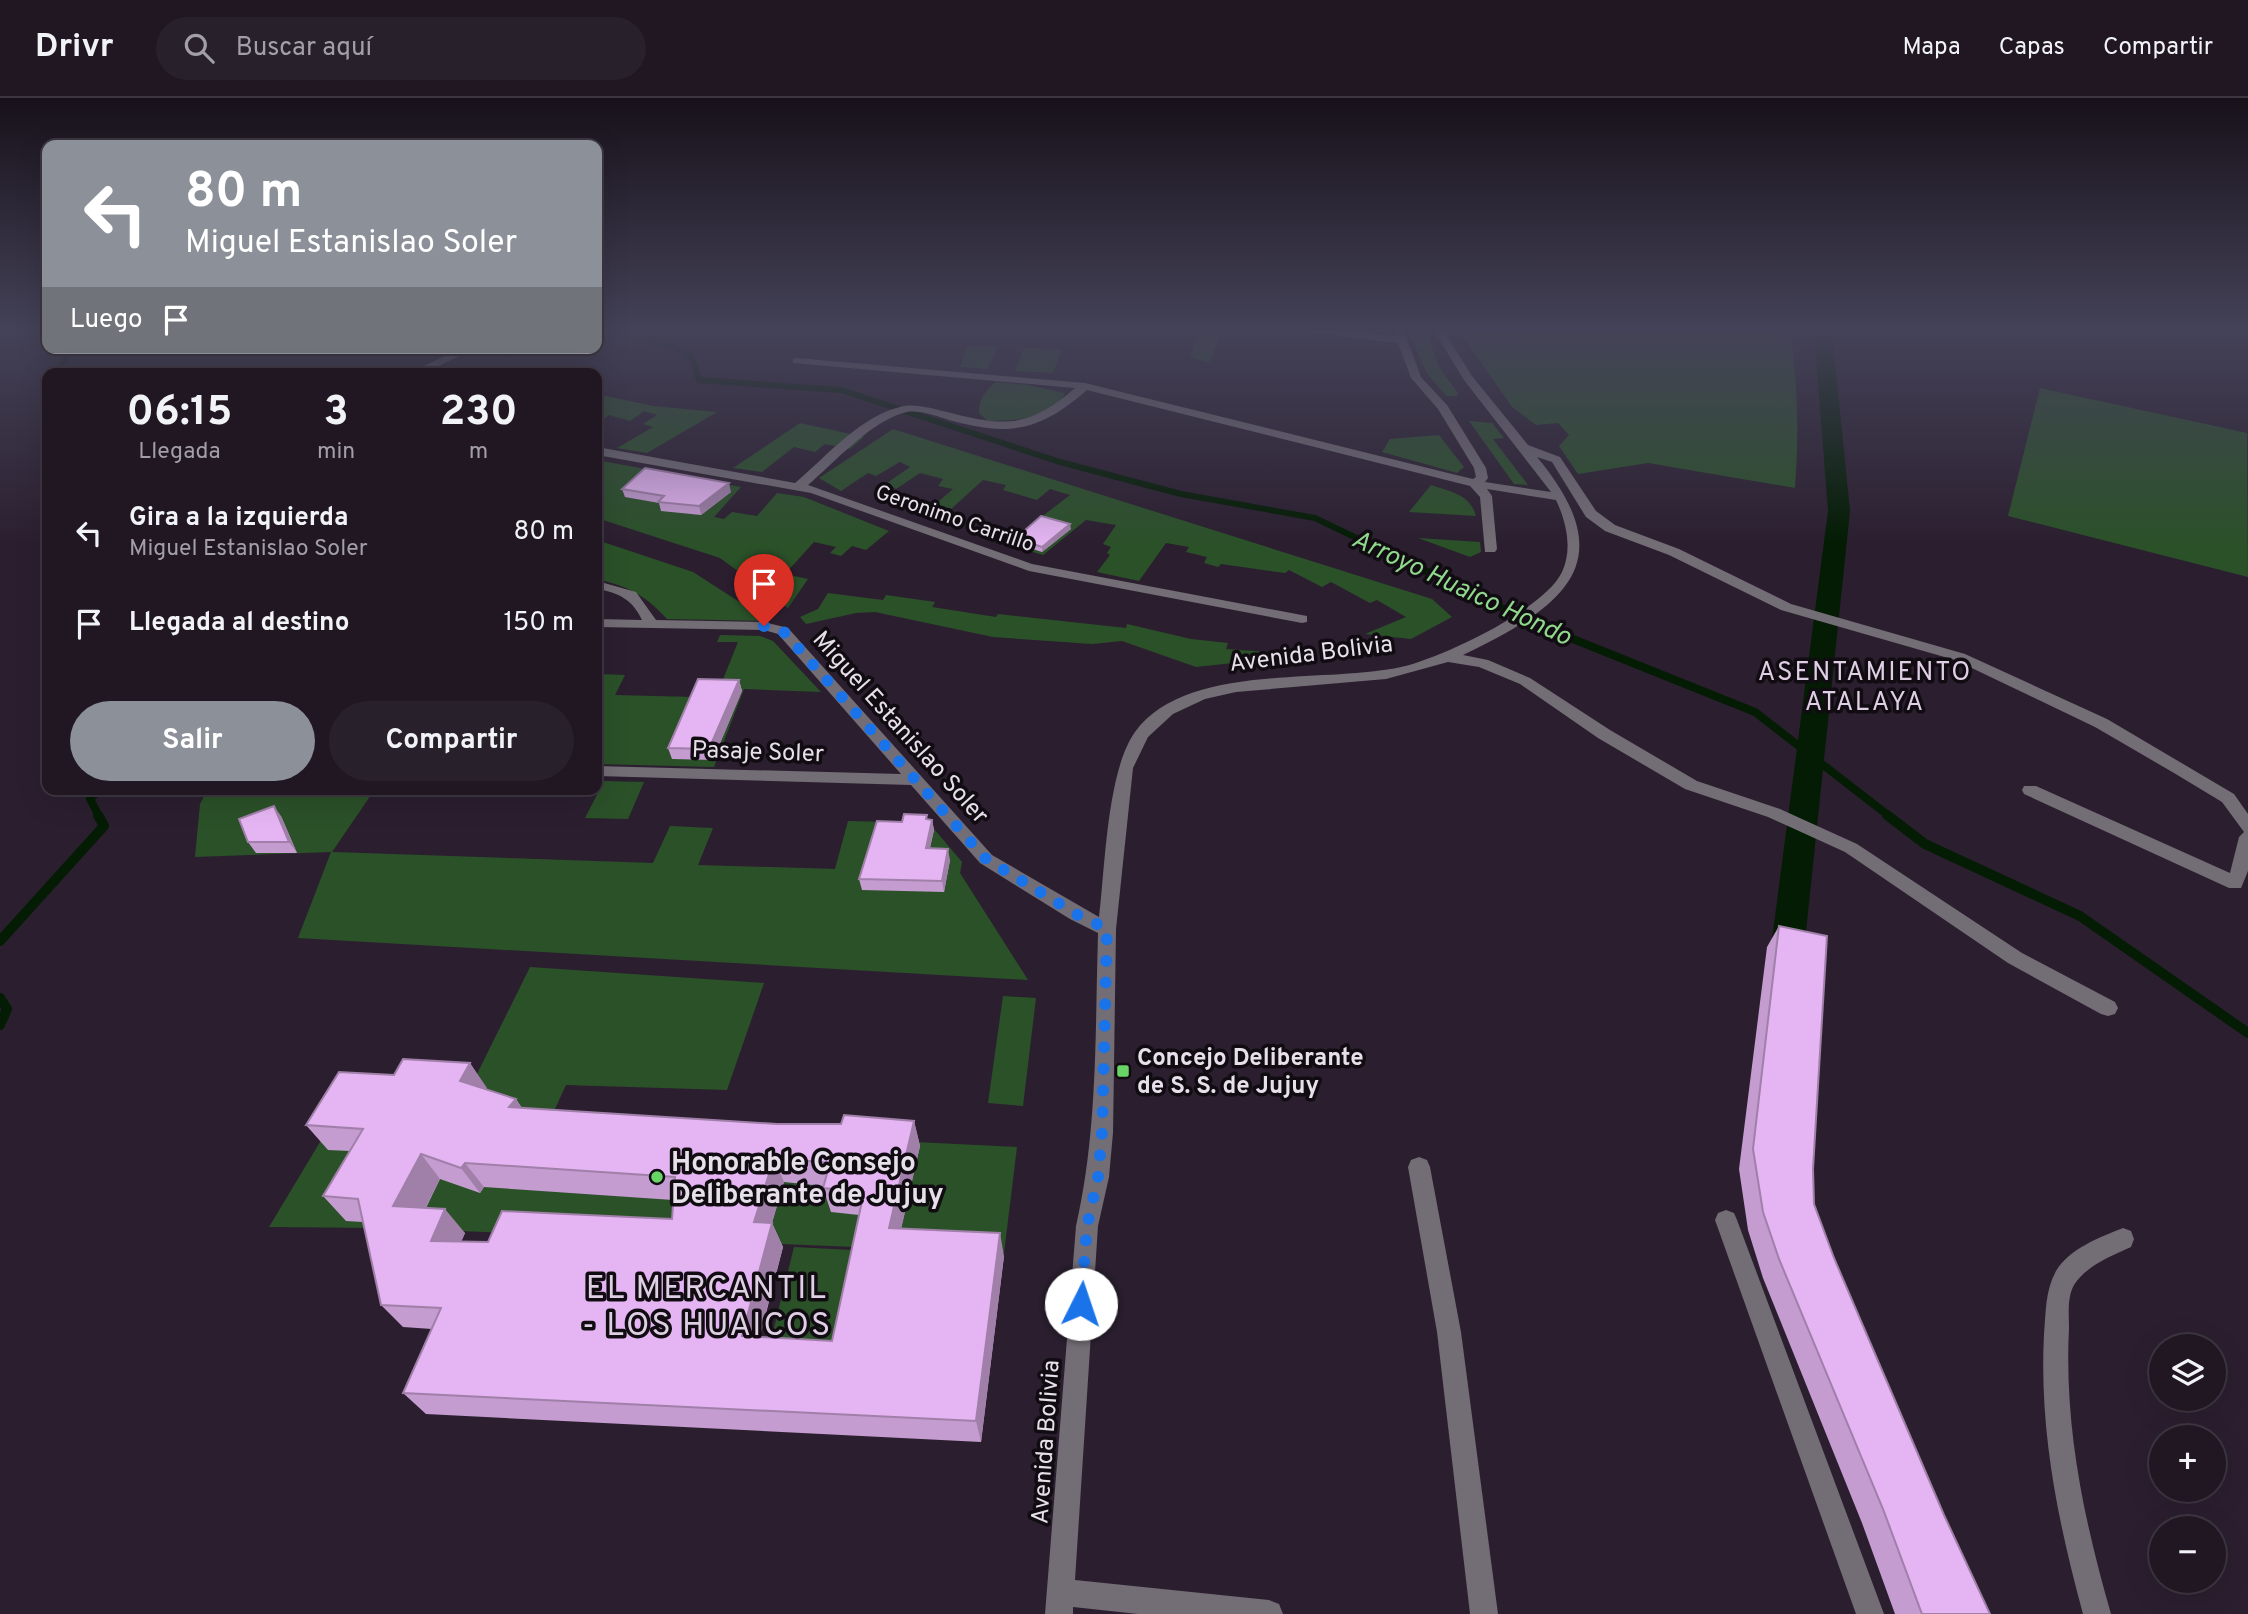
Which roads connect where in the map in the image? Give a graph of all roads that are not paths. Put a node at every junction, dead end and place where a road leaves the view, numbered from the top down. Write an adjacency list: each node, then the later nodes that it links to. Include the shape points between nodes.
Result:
1 (1068, 402): 8 (street, via 1030,424 1010,428 930,411 902,410 864,433)
2 (1148, 402): 7 (street)
3 (1438, 402): 7 (street, via 1480,468 1482,478)
4 (1487, 402): 5 (street, Avenida Bolivia)
5 (1524, 448): 9 (street, Avenida Bolivia); 19 (street, via 1556,460 1591,514 1610,528 1674,552 1786,607 1960,657 2052,700 2101,723 2228,799)
6 (602, 452): 8 (street, Geronimo Carrillo)
7 (1475, 484): 9 (street); 10 (street, via 1486,496)
8 (798, 487): 12 (street, Geronimo Carrillo, via 1029,567)
9 (1560, 497): 15 (street, Avenida Bolivia, via 1572,525 1568,575 1556,590)
10 (1490, 549)
11 (602, 586): 14 (street, via 639,598)
12 (1302, 619)
13 (602, 623): 14 (street, Miguel Estanislao Soler)
14 (651, 624): 17 (street, Miguel Estanislao Soler, via 764,626 783,631)
15 (1447, 657): 21 (street, Avenida Bolivia, via 1385,674 1267,682 1209,693 1177,706 1148,727 1130,751 1125,768); 22 (street, via 1483,663 1525,681 1691,785 1773,813 1851,848 2015,958)
16 (602, 771): 17 (street, Pasaje Soler)
17 (917, 780): 21 (street, Miguel Estanislao Soler, via 986,859)
18 (2030, 790): 20 (street, via 2235,883)
19 (2248, 827)
20 (2248, 837)
21 (1107, 929): 26 (street, Avenida Bolivia, via 1102,1133 1087,1226)
22 (2108, 1008)
23 (1419, 1167): 28 (street, via 1449,1332)
24 (1726, 1220): 29 (street)
25 (2123, 1239): 30 (street, via 2082,1259 2061,1286 2054,1362 2060,1445 2082,1562)
26 (1060, 1603): 27 (street)
27 (1269, 1614)
28 (1484, 1614)
29 (1870, 1614)
30 (2097, 1614)

